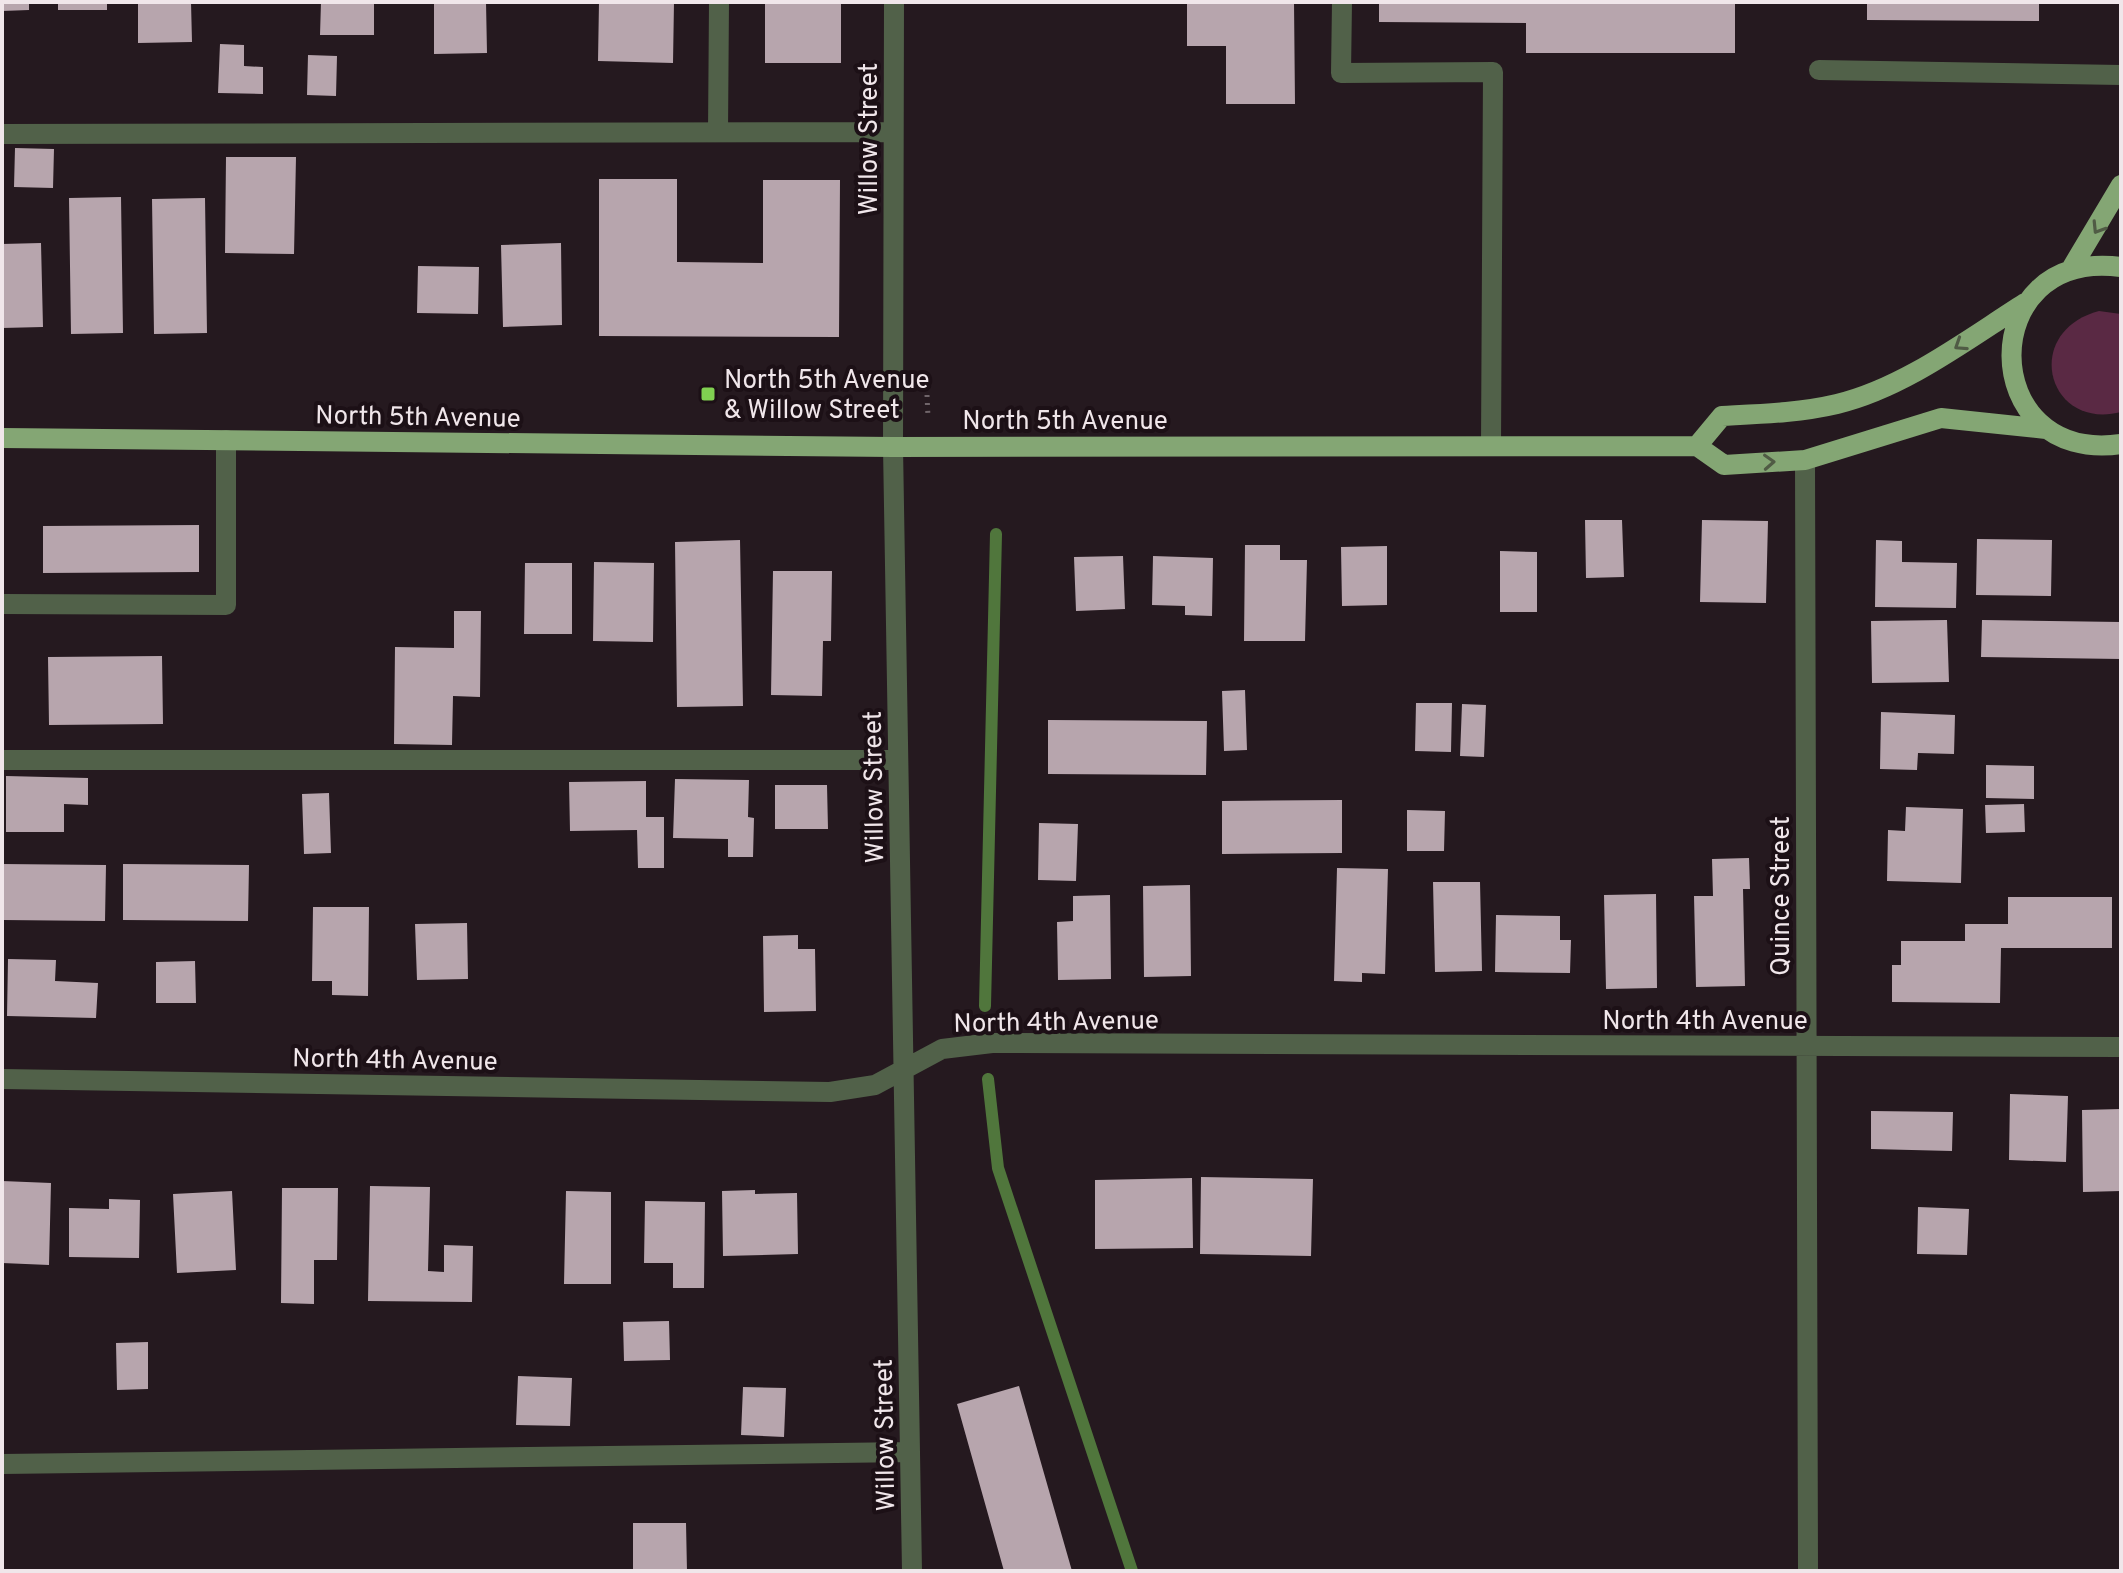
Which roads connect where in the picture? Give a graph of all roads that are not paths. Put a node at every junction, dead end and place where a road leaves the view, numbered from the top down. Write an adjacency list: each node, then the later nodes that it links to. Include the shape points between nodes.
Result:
1 (719, 2): 6 (street)
2 (894, 2): 7 (street, Willow Street)
3 (1342, 2): 17 (street, via 1341,73 1493,72)
4 (1819, 70): 5 (street)
5 (2121, 75)
6 (718, 132): 7 (street); 8 (street)
7 (893, 132): 19 (street, Willow Street)
8 (2, 134)
9 (2121, 185): 11 (main road, one-way to 11)
10 (2121, 267): 11 (main road)
11 (2071, 269): 12 (main road, via 2046,282)
12 (2025, 303): 13 (main road, via 2009,356 2026,409); 18 (main road, one-way to 18, via 1922,369 1840,403 1722,416)
13 (2046, 429): 16 (main road, via 2071,442); 20 (main road, North 5th Avenue, via 1941,418)
14 (2, 438): 15 (main road, North 5th Avenue)
15 (226, 440): 19 (main road, North 5th Avenue); 21 (street, via 226,605)
16 (2121, 444)
17 (1491, 446): 18 (main road, North 5th Avenue); 19 (main road, North 5th Avenue)
18 (1697, 446): 20 (main road, North 5th Avenue, one-way to 20, via 1724,465)
19 (893, 447): 23 (street, Willow Street)
20 (1805, 460): 24 (street, Quince Street)
21 (2, 604)
22 (2, 760): 23 (street)
23 (898, 760): 26 (street, Willow Street)
24 (1806, 1047): 25 (street, North 4th Avenue); 26 (street, North 4th Avenue, via 992,1043 942,1049); 31 (street, Quince Street)
25 (2121, 1047)
26 (903, 1068): 27 (street, North 4th Avenue, via 875,1085 830,1092); 28 (street, Willow Street)
27 (2, 1079)
28 (910, 1452): 29 (street); 30 (street, Willow Street)
29 (2, 1464)
30 (912, 1571)
31 (1808, 1571)

